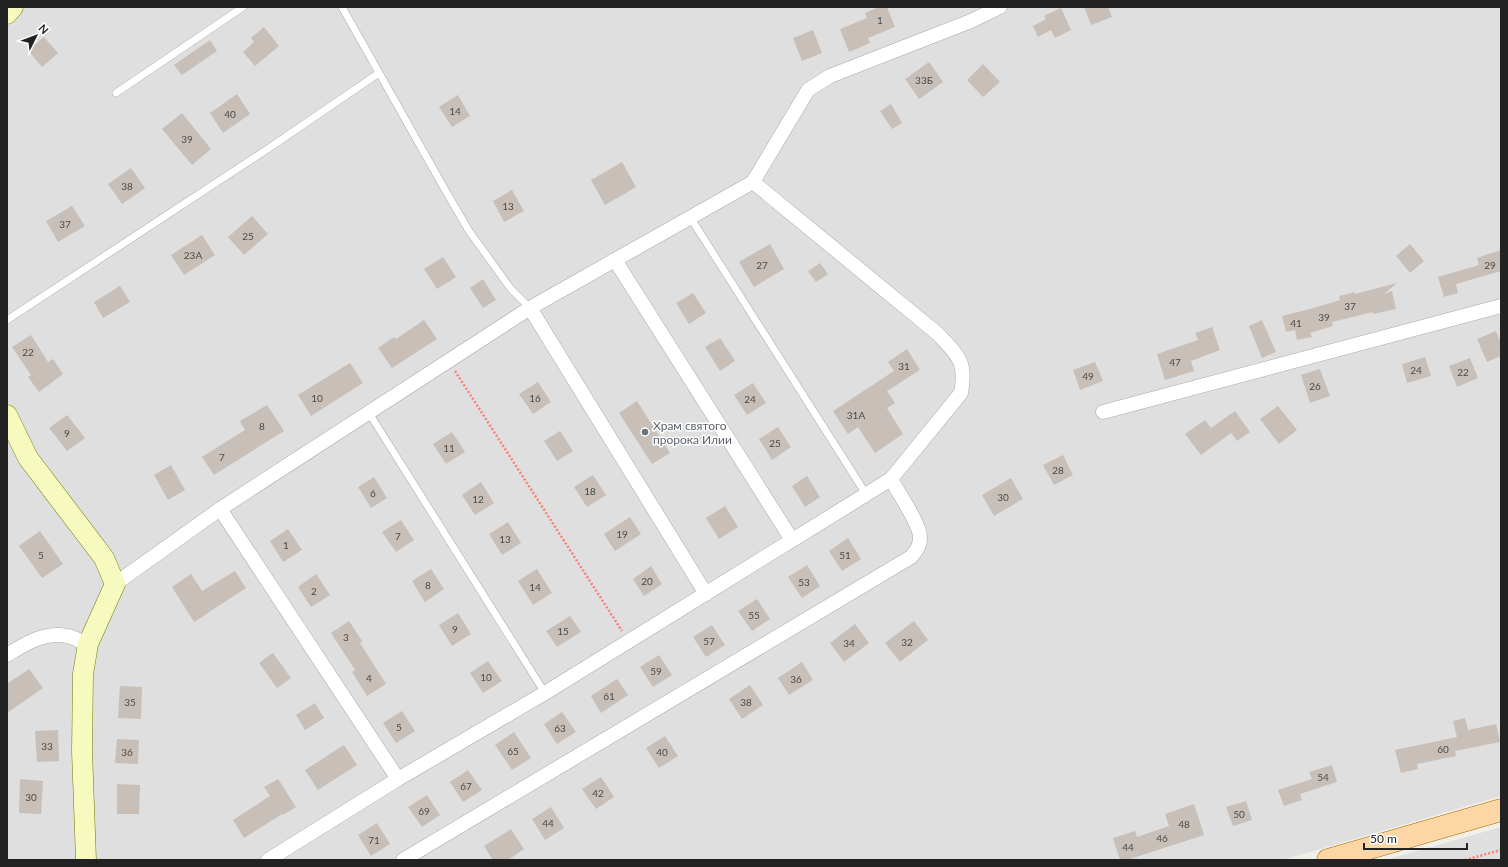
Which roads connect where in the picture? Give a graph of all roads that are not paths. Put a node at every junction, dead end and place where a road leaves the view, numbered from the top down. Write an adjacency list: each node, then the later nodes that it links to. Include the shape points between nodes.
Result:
1 (12, 7): 5 (street)
2 (244, 7): 7 (lane)
3 (342, 7): 6 (lane)
4 (1000, 7): 8 (street, via 971,21 830,76 808,90)
5 (7, 14)
6 (379, 73): 12 (lane, via 469,231 511,289); 13 (lane)
7 (116, 93)
8 (752, 182): 9 (street); 17 (street, via 938,334 961,360 964,378 961,393)
9 (690, 217): 10 (street); 18 (lane)
10 (615, 260): 12 (street); 20 (street)
11 (1501, 306): 14 (street)
12 (530, 308): 15 (street); 22 (street)
13 (7, 320)
14 (1103, 412)
15 (369, 413): 19 (street); 25 (lane)
16 (7, 415): 21 (street, via 28,458 104,558)
17 (890, 479): 18 (street); 30 (street, via 921,536 919,547 911,557)
18 (866, 494): 20 (street)
19 (220, 509): 21 (street); 26 (street)
20 (792, 540): 22 (street)
21 (115, 584): 23 (street)
22 (706, 594): 25 (street)
23 (88, 644): 24 (street, via 68,636 51,635 31,640); 28 (street, via 83,674 82,751)
24 (7, 655)
25 (545, 693): 26 (street)
26 (398, 779): 29 (street)
27 (1501, 810): 31 (main road)
28 (86, 860)
29 (268, 860)
30 (403, 860)
31 (1328, 860)

